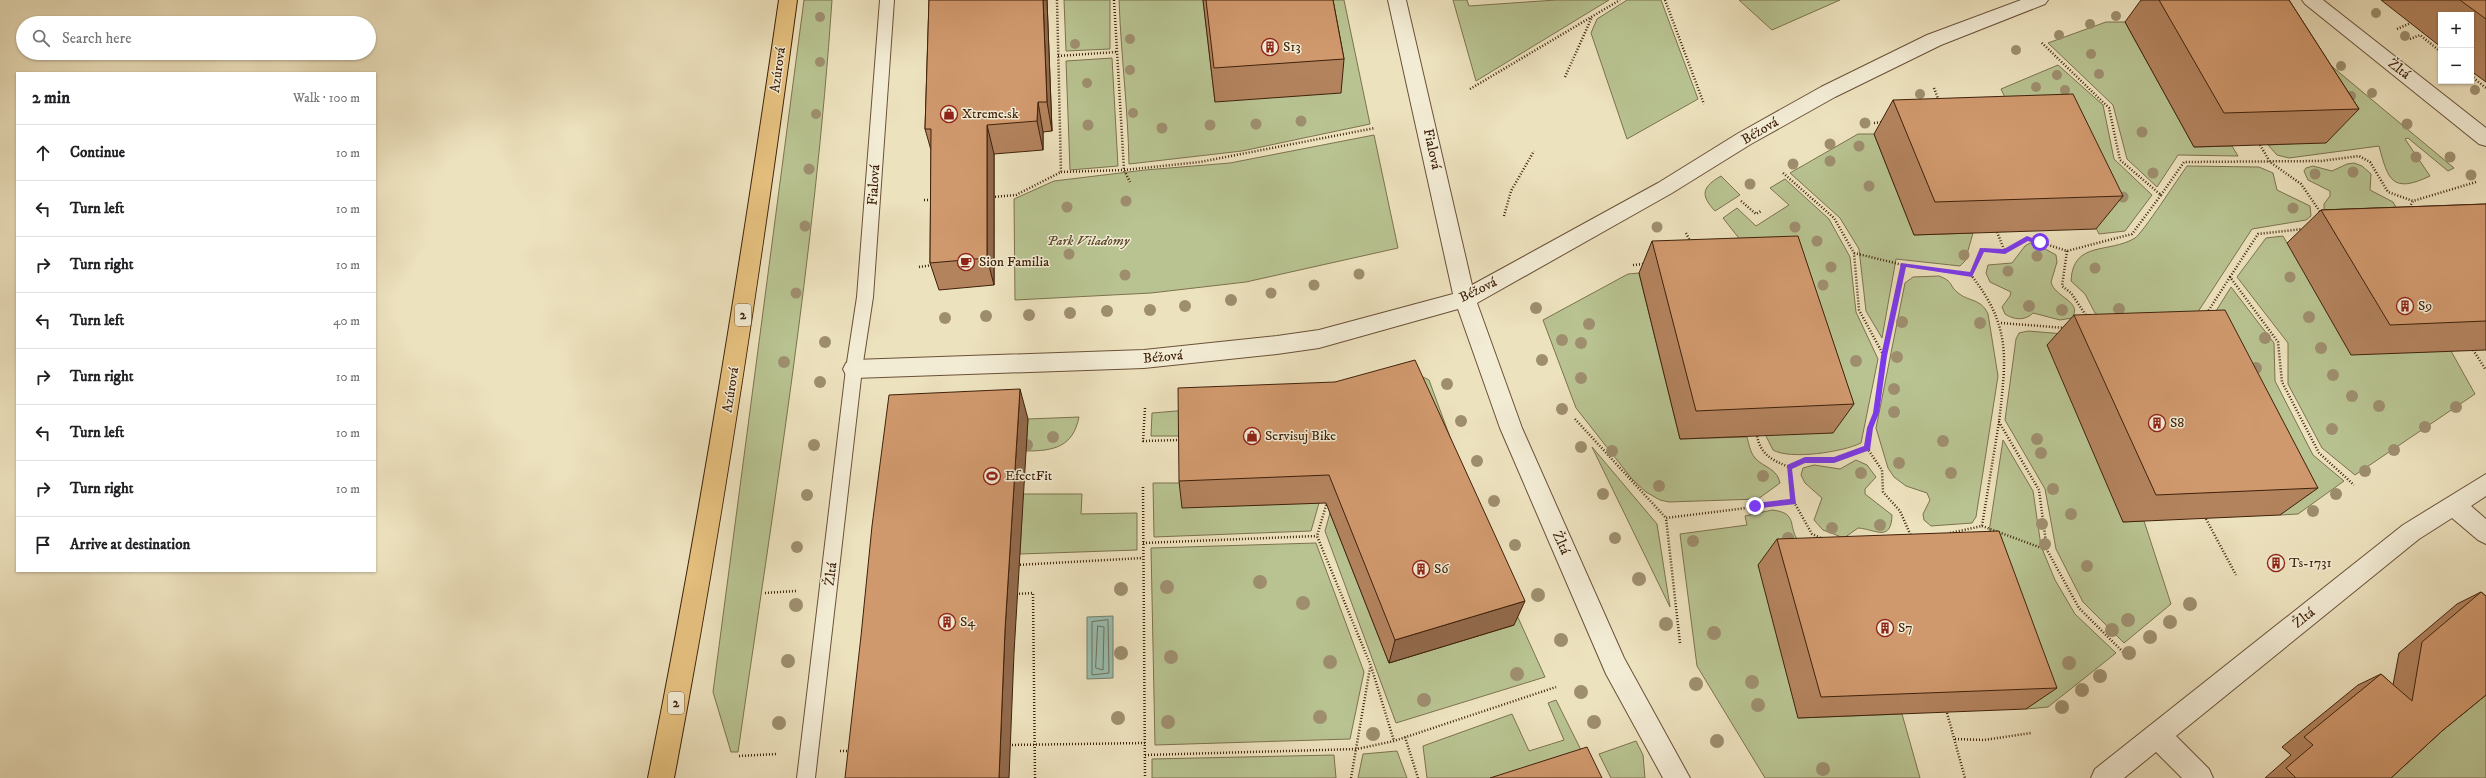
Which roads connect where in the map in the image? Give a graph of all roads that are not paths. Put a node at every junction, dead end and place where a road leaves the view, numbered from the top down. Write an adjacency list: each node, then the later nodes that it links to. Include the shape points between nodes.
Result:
1 (788, 0): 13 (main road, Azúrová / 2, via 740,331 691,628)
2 (887, 0): 8 (lane, Fialová, via 866,290)
3 (1397, 0): 7 (street, Fialová)
4 (2039, 0): 7 (street, Béžová, via 1934,40 1828,92 1744,139 1658,192)
5 (2311, 0): 6 (street, Žltá)
6 (2486, 139)
7 (1465, 299): 8 (street, Béžová, via 1319,339 1277,345 1144,359); 15 (street, Žltá, via 1511,428 1538,491 1616,666)
8 (854, 370): 14 (lane, Žltá)
9 (2486, 484): 10 (street, Žltá)
10 (2454, 506): 11 (street); 12 (street, Žltá, via 2411,532)
11 (2486, 533)
12 (2157, 735): 16 (street, Žltá); 17 (street)
13 (661, 778)
14 (806, 778)
15 (1677, 778)
16 (2104, 778)
17 (2200, 778)

